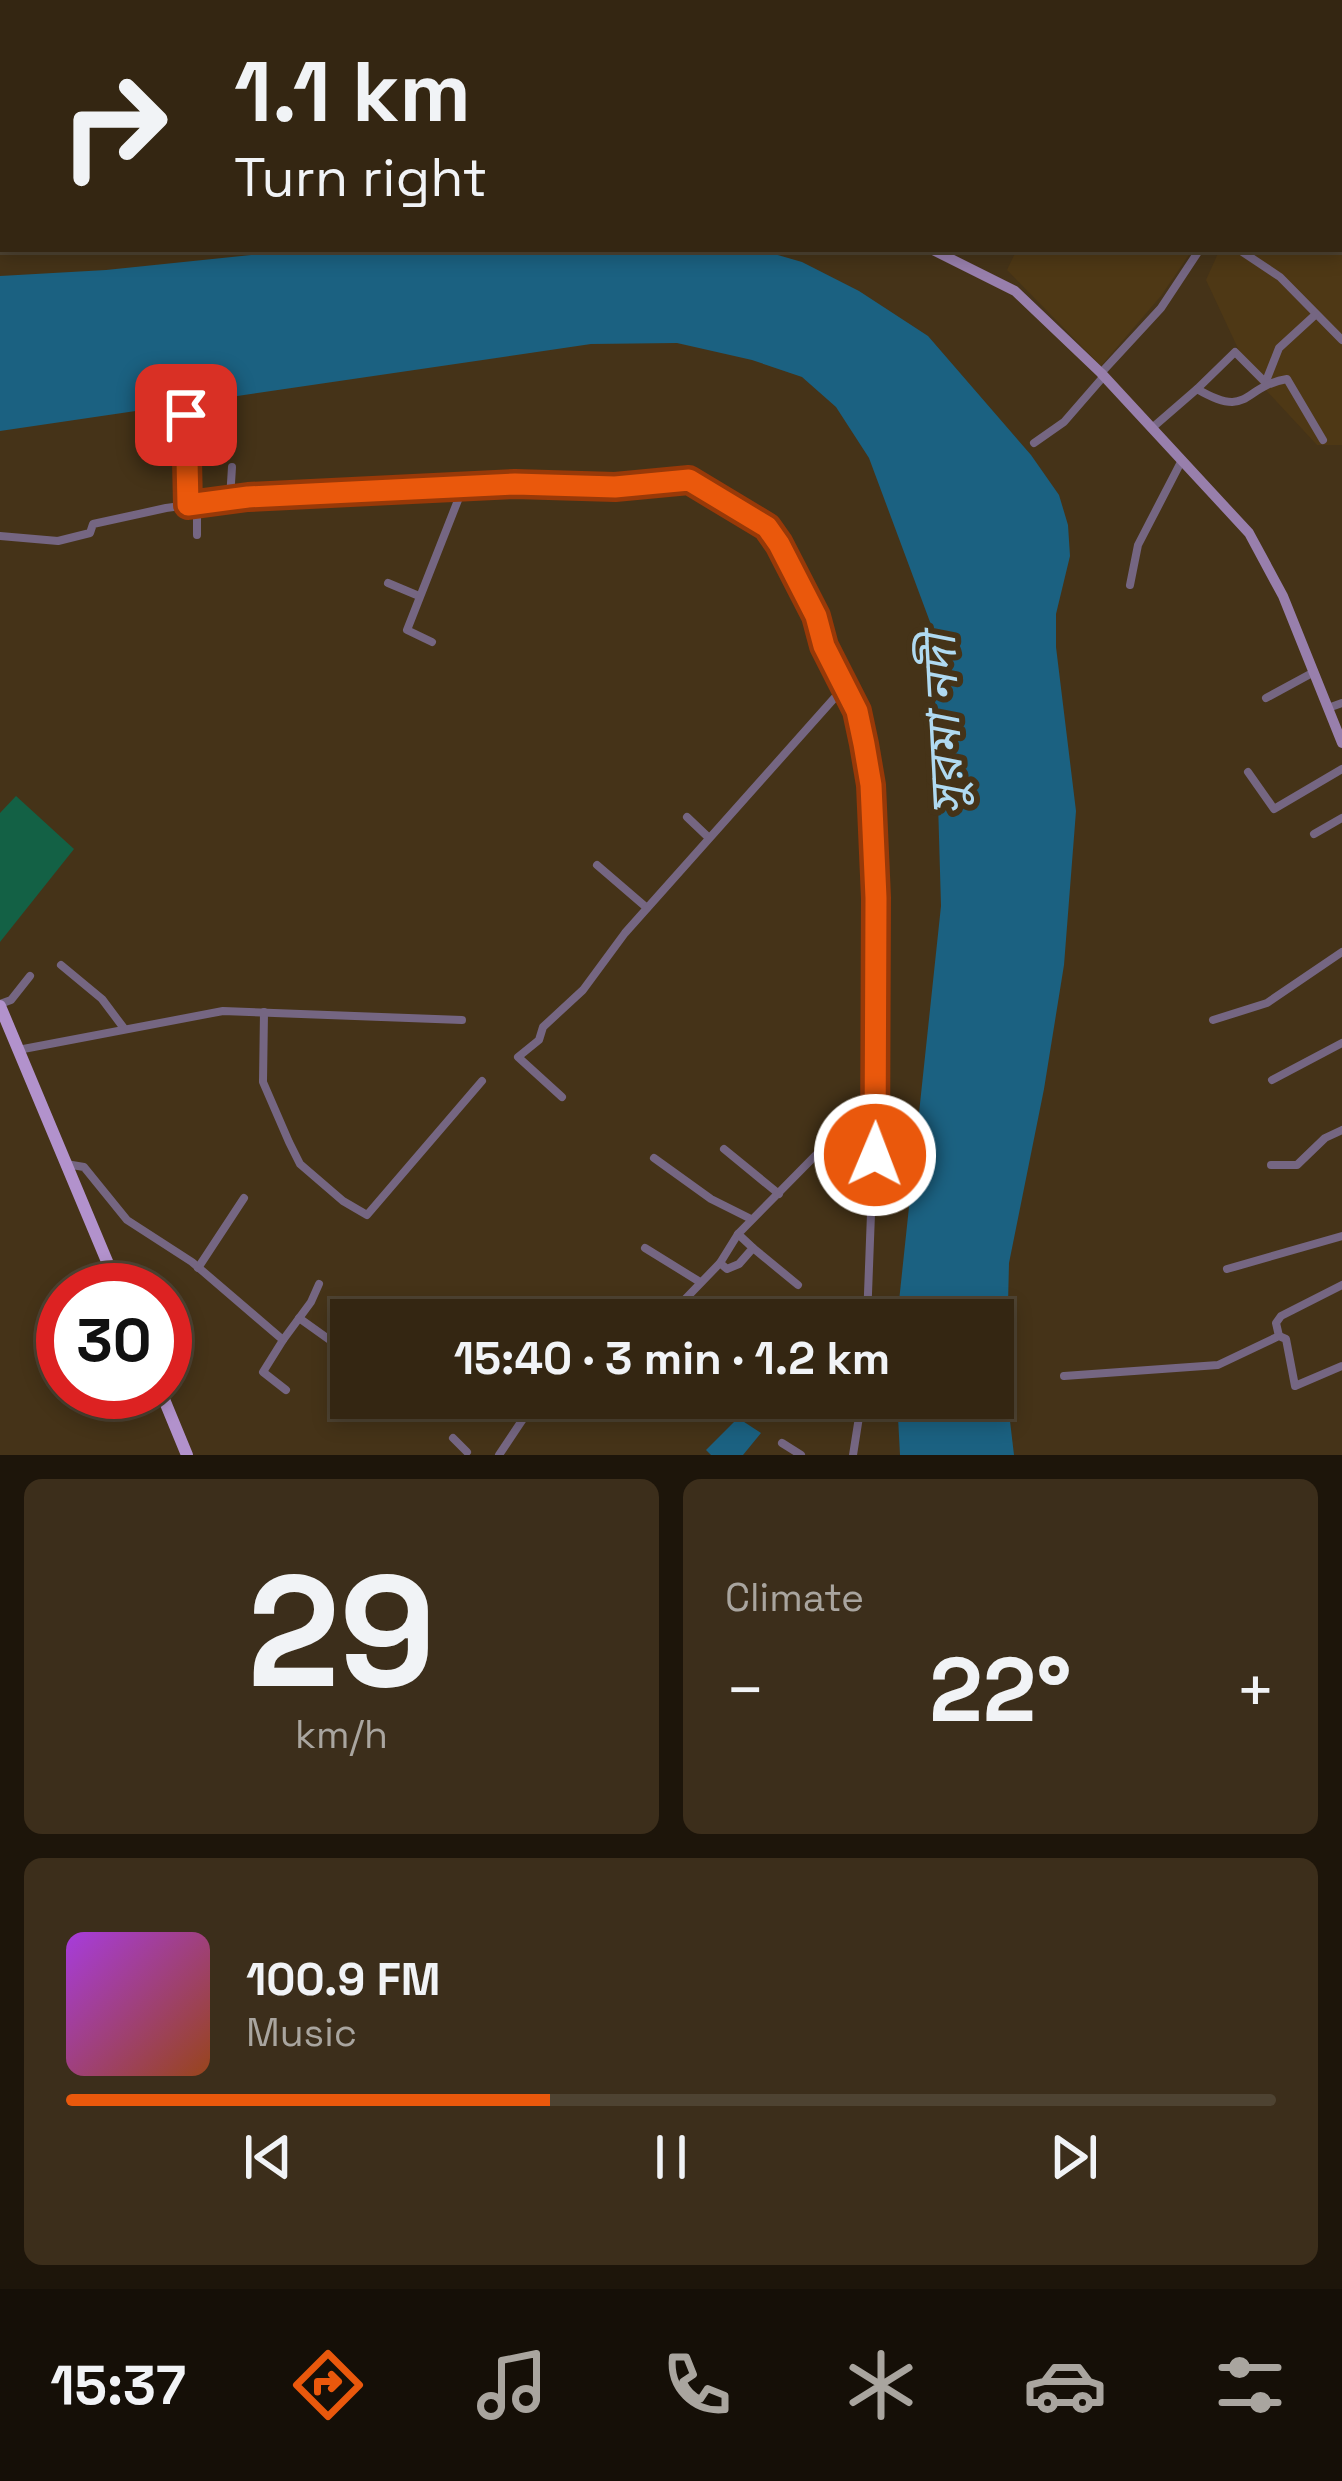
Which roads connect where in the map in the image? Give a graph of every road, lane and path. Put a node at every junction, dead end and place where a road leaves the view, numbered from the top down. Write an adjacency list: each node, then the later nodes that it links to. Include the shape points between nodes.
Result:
1 (937, 252): 6 (street, via 1016,291)
2 (1198, 252): 6 (street)
3 (1242, 252): 4 (street)
4 (1315, 315): 5 (street); 7 (street, via 1279,348)
5 (1342, 340)
6 (1102, 375): 10 (street); 12 (street, via 1064,422)
7 (1266, 383): 8 (street, via 1237,403); 8 (street, via 1235,352); 11 (street, via 1292,382)
8 (1197, 389): 10 (street)
9 (186, 415): 17 (street)
10 (1152, 428): 13 (street)
11 (1323, 440)
12 (1034, 443)
13 (1182, 460): 21 (street, via 1138,545); 24 (street, via 1249,533)
14 (232, 467): 16 (street)
15 (462, 489): 16 (street); 22 (street); 25 (street, via 689,480 767,527)
16 (230, 499): 17 (street)
17 (188, 505): 18 (street, via 197,512); 19 (street, via 93,524 58,541)
18 (197, 535)
19 (0, 536)
20 (388, 583): 22 (street)
21 (1130, 585)
22 (419, 596): 23 (street, via 406,630)
23 (432, 642)
24 (1314, 672): 26 (street); 28 (street)
25 (846, 685): 35 (street); 51 (street, via 871,785)
26 (1266, 698)
27 (1342, 703): 28 (street)
28 (1328, 708): 29 (street)
29 (1342, 743)
30 (1342, 769): 31 (street, via 1274,808)
31 (1248, 772)
32 (687, 817): 35 (street)
33 (1342, 818): 34 (street)
34 (1313, 834)
35 (708, 837): 37 (street)
36 (597, 865): 37 (street)
37 (647, 908): 52 (street, via 518,1057)
38 (1342, 952): 45 (street, via 1267,1004)
39 (61, 965): 46 (street)
40 (30, 976): 41 (street)
41 (0, 1005): 48 (main road)
42 (264, 1012): 44 (street); 46 (street); 50 (street, via 262,1082 290,1142 301,1163 368,1215)
43 (0, 1020): 66 (main road)
44 (462, 1020)
45 (1213, 1020)
46 (123, 1028): 48 (street)
47 (1342, 1043): 49 (street)
48 (18, 1050): 56 (main road)
49 (1272, 1079)
50 (482, 1082)
51 (876, 1094): 58 (street); 75 (street)
52 (562, 1096)
53 (1342, 1130): 57 (street, via 1297,1165)
54 (724, 1150): 58 (street)
55 (654, 1158): 60 (street)
56 (66, 1164): 67 (main road); 68 (street, via 84,1167 127,1220)
57 (1271, 1165)
58 (779, 1194): 60 (street)
59 (244, 1198): 68 (street)
60 (751, 1220): 61 (street)
61 (738, 1234): 64 (street); 65 (street)
62 (1342, 1237): 69 (street)
63 (645, 1248): 70 (street)
64 (753, 1248): 65 (street, via 740,1264 727,1269); 73 (street)
65 (720, 1262): 70 (street)
66 (104, 1263)
67 (105, 1263)
68 (198, 1268): 78 (street)
69 (1227, 1269)
70 (700, 1282): 74 (street)
71 (320, 1284): 76 (street)
72 (1342, 1285): 77 (street, via 1281,1316)
73 (798, 1286)
74 (684, 1299)
75 (868, 1299)
76 (299, 1318): 78 (street); 79 (street)
77 (1279, 1336): 80 (street, via 1295,1385); 81 (street, via 1217,1365)
78 (283, 1340): 82 (street, via 262,1372)
79 (330, 1340)
80 (1342, 1366)
81 (1064, 1376)
82 (286, 1390)
83 (169, 1419): 89 (main road)
84 (523, 1419): 90 (street)
85 (859, 1419): 92 (street)
86 (453, 1438): 88 (street)
87 (782, 1442): 91 (street)
88 (470, 1454)
89 (184, 1455)
90 (500, 1455)
91 (801, 1455)
92 (853, 1455)

